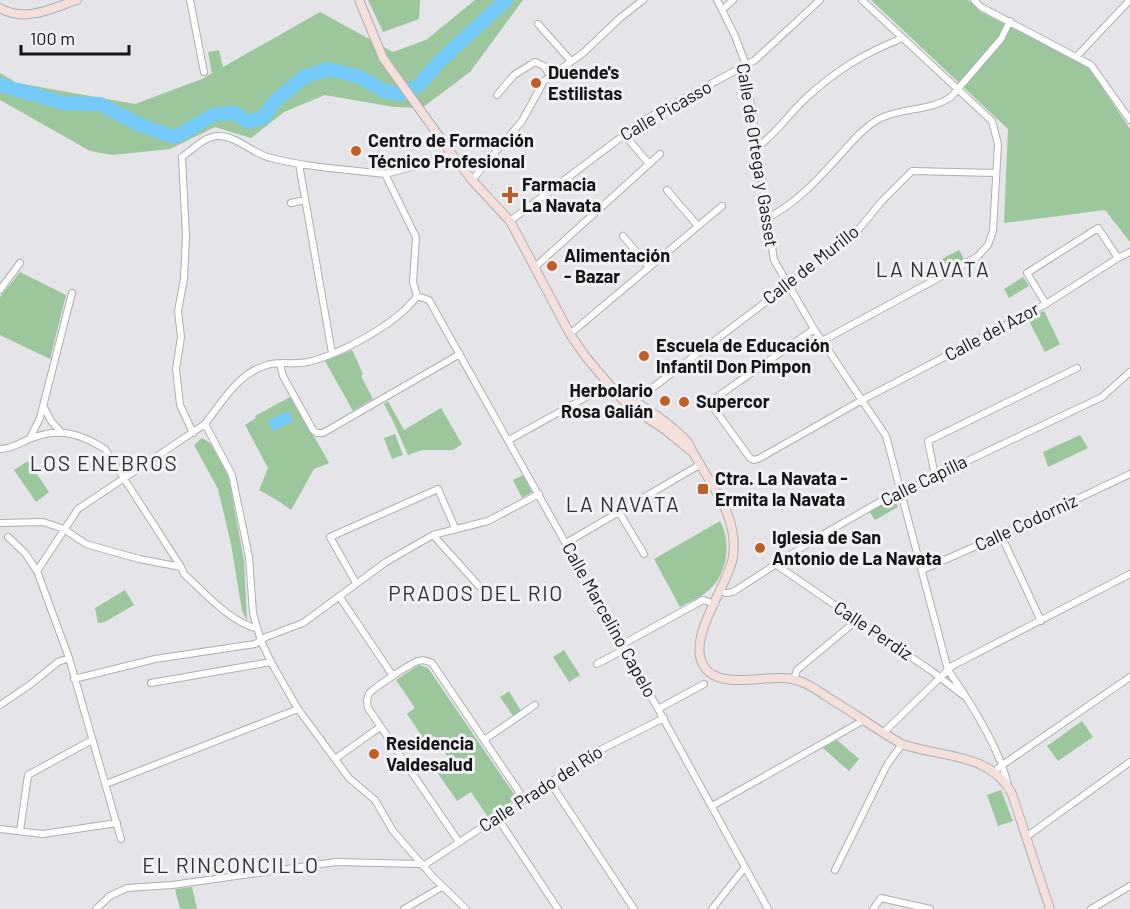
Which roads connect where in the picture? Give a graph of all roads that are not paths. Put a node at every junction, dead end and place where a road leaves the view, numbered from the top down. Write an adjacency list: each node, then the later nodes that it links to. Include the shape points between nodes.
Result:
1 (77, 0): 11 (main road, via 27,15)
2 (190, 0): 19 (street)
3 (359, 0): 26 (main road, via 383,58)
4 (643, 0): 17 (street)
5 (717, 0): 12 (street, Calle de Ortega y Gasset)
6 (733, 0): 12 (street)
7 (820, 0): 18 (street, Calle Picasso)
8 (862, 0): 15 (street)
9 (974, 0): 13 (street)
10 (1130, 0): 16 (street)
11 (0, 8)
12 (722, 10): 18 (street, Calle de Ortega y Gasset)
13 (1010, 21): 16 (street); 21 (street, via 1001,39)
14 (538, 24): 17 (street)
15 (903, 38): 21 (street); 25 (street, via 870,51 833,74)
16 (1077, 56): 23 (street, via 1091,64)
17 (571, 61): 20 (street)
18 (744, 67): 24 (street, Calle Picasso); 25 (street, Calle de Ortega y Gasset)
19 (204, 72)
20 (550, 76): 22 (street, via 544,66 535,62 514,75); 32 (street, via 522,121)
21 (958, 89): 30 (street, via 992,121 998,144); 37 (street, via 941,104 897,112 876,121 805,192)
22 (497, 95)
23 (1130, 120)
24 (624, 134): 29 (street); 38 (street, Calle Picasso)
25 (756, 148): 37 (street, Calle de Ortega y Gasset)
26 (451, 153): 31 (street); 32 (main road)
27 (660, 154): 29 (street)
28 (299, 164): 31 (street); 34 (street); 67 (street, via 268,158 229,137 216,136 182,157 186,237 176,369 180,405)
29 (649, 164): 44 (street)
30 (996, 173): 46 (street, Calle de Murillo, via 912,171 854,235); 53 (street, via 993,231 988,245 977,257)
31 (385, 174): 49 (street, via 416,237 413,282)
32 (472, 180): 38 (main road)
33 (666, 190): 39 (street)
34 (305, 200): 35 (street); 54 (street)
35 (291, 203)
36 (722, 206): 39 (street)
37 (767, 218): 46 (street, Calle de Ortega y Gasset, via 774,260)
38 (510, 221): 44 (main road)
39 (698, 226): 45 (street)
40 (623, 236): 45 (street)
41 (1130, 252): 42 (street, Calle del Azor)
42 (1118, 258): 50 (street, Calle del Azor); 50 (street, via 1098,228 1027,273)
43 (20, 263): 47 (street)
44 (535, 267): 52 (main road)
45 (650, 267): 52 (street)
46 (787, 284): 51 (street, Calle de Ortega y Gasset); 62 (street, Calle de Murillo)
47 (0, 290)
48 (72, 293): 63 (street)
49 (417, 296): 54 (street, via 408,308 359,341); 55 (street, Calle Marcelino Capelo, via 429,300)
50 (1046, 304): 61 (street, Calle del Azor)
51 (814, 329): 53 (street, Calle de Ortega y Gasset); 61 (street, Calle del Azor, via 714,399 713,407 754,460)
52 (570, 333): 59 (main road)
53 (822, 341): 61 (street, Calle de Ortega y Gasset)
54 (332, 353): 56 (street, via 308,362)
55 (460, 354): 56 (street, via 323,433 313,430); 69 (street, Calle Marcelino Capelo)
56 (280, 364): 64 (street, via 267,365 234,386)
57 (1077, 368): 74 (street, via 928,441)
58 (1130, 372): 74 (street, Calle Capilla, via 1102,397)
59 (608, 385): 60 (main road); 62 (main road); 69 (street)
60 (618, 395): 62 (main road); 65 (main road)
61 (862, 400): 77 (street, Calle de Ortega y Gasset, via 886,436)
62 (635, 401): 65 (main road); 70 (main road)
63 (43, 406): 66 (street); 68 (street)
64 (205, 424): 67 (street); 100 (street, via 232,475 249,557)
65 (662, 428): 70 (main road); 72 (main road)
66 (60, 431): 68 (street); 75 (street, via 90,439 105,449)
67 (192, 433): 75 (street)
68 (30, 439): 71 (street)
69 (509, 440): 78 (street, Calle Marcelino Capelo)
70 (689, 443): 72 (main road)
71 (0, 449)
72 (693, 452): 73 (main road)
73 (701, 464): 79 (street); 95 (main road, via 724,507 733,540 731,562)
74 (934, 476): 77 (street, Calle Capilla)
75 (124, 477): 82 (street, via 78,509); 89 (street)
76 (1129, 477): 84 (street, Calle Codorniz)
77 (902, 492): 88 (street, Calle Capilla); 90 (street, Calle de Ortega y Gasset)
78 (539, 494): 81 (street, via 488,521); 86 (street, Calle Marcelino Capelo)
79 (619, 512): 86 (street); 87 (street)
80 (0, 523): 82 (street, via 43,522)
81 (455, 528): 83 (street); 93 (street, via 438,489 330,537)
82 (64, 529): 89 (street, via 86,544); 91 (street)
83 (433, 535): 93 (street); 94 (street)
84 (1001, 535): 90 (street, Calle Codorniz); 99 (street)
85 (8, 537): 91 (street)
86 (566, 543): 102 (street, Calle Marcelino Capelo)
87 (645, 554)
88 (775, 564): 95 (street, Calle Capilla, via 733,592); 98 (street, Calle Perdiz)
89 (181, 567): 100 (street, via 230,614 245,626)
90 (922, 570): 106 (street, Calle de Ortega y Gasset)
91 (37, 571): 103 (street)
92 (1130, 574): 99 (street)
93 (356, 583): 96 (street)
94 (479, 586)
95 (720, 591): 97 (main road)
96 (339, 596): 101 (street, via 303,623); 107 (street)
97 (715, 604): 102 (street, via 703,600); 111 (main road, via 699,645 701,661 709,672 726,679)
98 (856, 621): 109 (street, Calle Perdiz); 111 (street, via 797,670)
99 (1041, 621): 106 (street)
100 (256, 628): 101 (street)
101 (261, 641): 104 (street); 110 (street, via 155,659)
102 (624, 646): 105 (street); 118 (street, Calle Marcelino Capelo)
103 (69, 657): 110 (street); 115 (street)
104 (271, 662): 112 (street); 117 (street)
105 (597, 664)
106 (948, 670): 109 (street); 114 (street, Calle Perdiz)
107 (393, 676): 121 (street, via 369,693 366,701); 124 (street, via 417,661 432,663)
108 (1130, 677): 129 (street)
109 (940, 678): 114 (street, Calle Perdiz); 122 (street)
110 (74, 679): 123 (street)
111 (794, 679): 120 (main road)
112 (151, 683)
113 (704, 684): 118 (street)
114 (969, 700): 126 (street, Calle Perdiz)
115 (1, 702)
116 (535, 705): 124 (street)
117 (298, 709): 127 (street); 131 (street)
118 (658, 709): 119 (street, Calle Marcelino Capelo)
119 (664, 718): 130 (street, Calle Prado del Río, via 598,751); 133 (street, Calle Marcelino Capelo)
120 (864, 720): 122 (main road); 133 (street)
121 (380, 727): 127 (street); 140 (street)
122 (883, 732): 125 (main road)
123 (92, 740): 131 (street); 137 (street, via 28,775)
124 (484, 740): 132 (street)
125 (902, 744): 129 (main road); 143 (street, via 887,765)
126 (998, 758): 129 (street, Calle Perdiz); 129 (street, via 994,766)
127 (335, 759): 141 (street, via 349,778 375,800 393,831)
128 (1130, 762): 138 (street)
129 (997, 769): 138 (main road, via 1008,786)
130 (550, 782): 132 (street, Calle Prado del Río); 151 (street)
131 (106, 784): 135 (street)
132 (524, 799): 134 (street, Calle Prado del Río)
133 (712, 806): 142 (street, Calle Marcelino Capelo)
134 (497, 817): 140 (street, Calle Prado del Río); 150 (street)
135 (117, 823): 137 (street, via 43,834); 139 (street)
136 (0, 829): 137 (street)
137 (20, 831)
138 (1026, 837): 156 (main road)
139 (121, 839)
140 (459, 842): 141 (street, Calle Prado del Río)
141 (422, 865): 145 (street); 147 (street, via 336,862 127,888)
142 (745, 867): 152 (street); 153 (street, Calle Marcelino Capelo)
143 (835, 870)
144 (1130, 886): 157 (street)
145 (442, 887): 148 (street); 149 (street)
146 (912, 907): 154 (street, via 881,898); 155 (street)
147 (96, 909)
148 (404, 909)
149 (466, 909)
150 (558, 909)
151 (634, 909)
152 (712, 909)
153 (768, 909)
154 (873, 909)
155 (930, 909)
156 (1050, 909)
157 (1090, 909)

